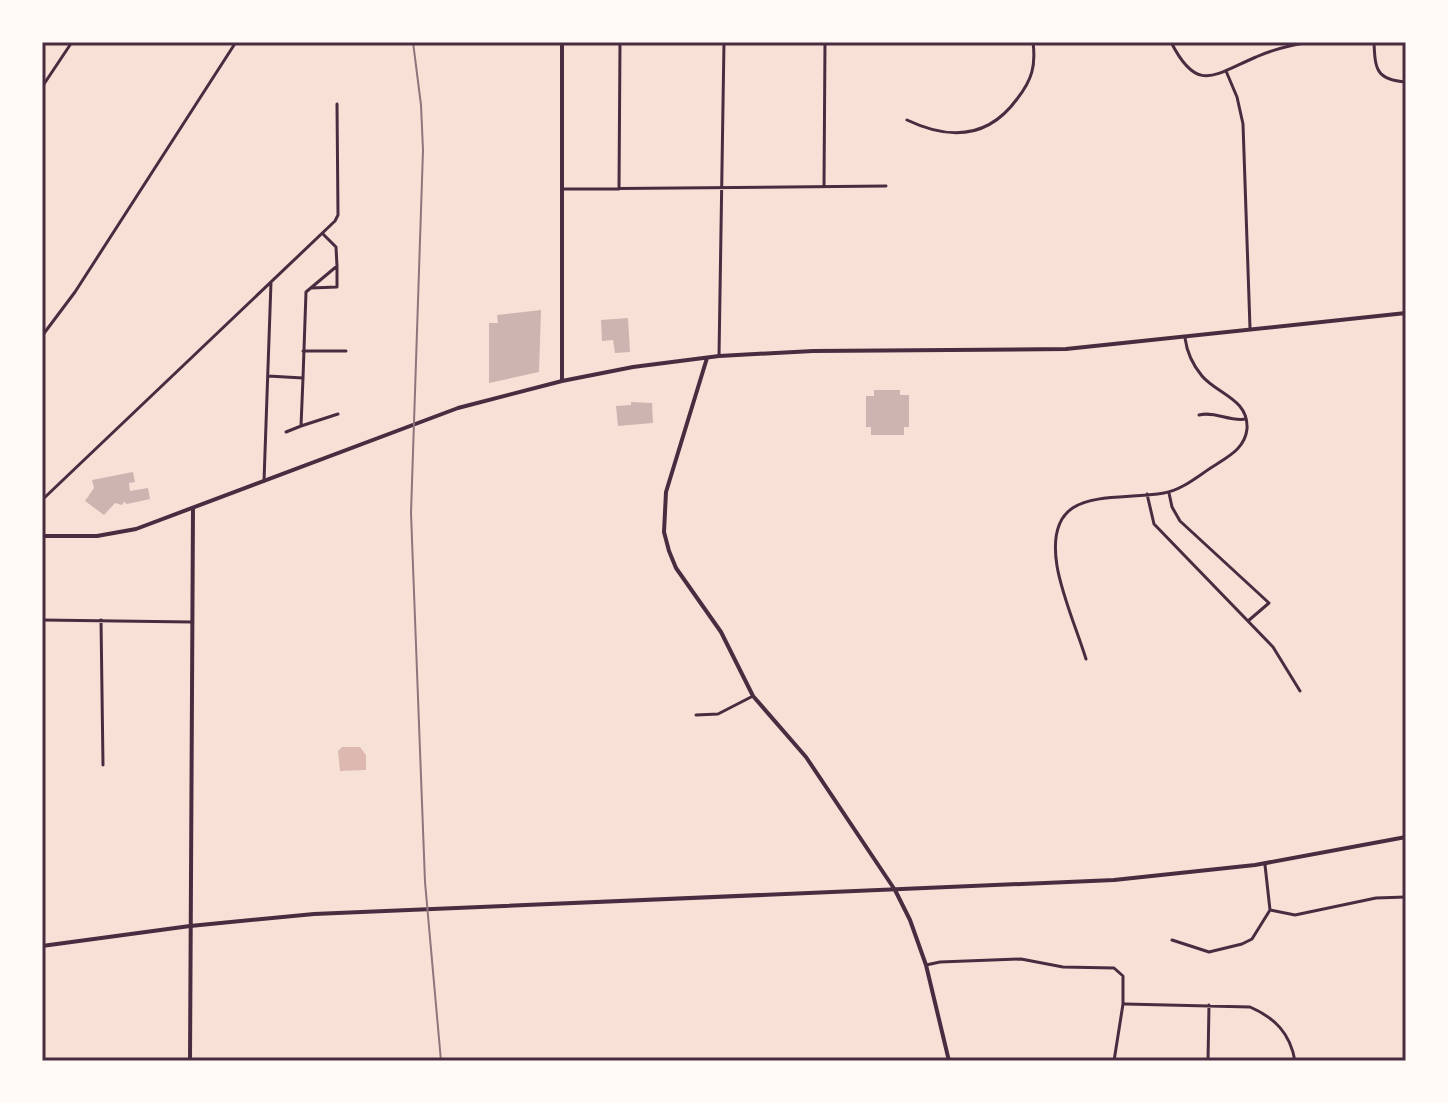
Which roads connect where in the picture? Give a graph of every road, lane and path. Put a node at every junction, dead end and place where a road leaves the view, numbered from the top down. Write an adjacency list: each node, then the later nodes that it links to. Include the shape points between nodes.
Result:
1 (72, 42): 14 (street)
2 (236, 42): 28 (street)
3 (562, 42): 19 (street)
4 (620, 42): 20 (street)
5 (724, 42): 21 (street)
6 (825, 42): 18 (street)
7 (1033, 42): 16 (street, via 1029,84 999,121 953,133)
8 (1171, 42): 12 (street, via 1186,68 1196,74)
9 (1310, 42): 11 (street)
10 (1374, 42): 13 (street, via 1374,63 1381,74)
11 (1289, 44): 12 (street)
12 (1226, 71): 27 (street, via 1243,124)
13 (1406, 82)
14 (42, 87)
15 (337, 104): 22 (street, via 338,215)
16 (907, 120)
17 (886, 186): 18 (street)
18 (824, 187): 21 (street)
19 (562, 189): 20 (street); 36 (street)
20 (619, 189): 21 (street)
21 (723, 189): 32 (street)
22 (323, 233): 23 (street, via 336,247); 24 (street)
23 (337, 266): 25 (street); 25 (street, via 337,287)
24 (271, 282): 34 (street); 45 (street)
25 (311, 288): 30 (street, via 304,299)
26 (1406, 313): 27 (street)
27 (1250, 331): 29 (street)
28 (42, 336)
29 (1185, 338): 32 (street, via 1066,349); 39 (street, via 1204,379 1241,407)
30 (303, 351): 31 (street); 35 (street)
31 (346, 351)
32 (719, 356): 33 (street)
33 (707, 358): 36 (street); 54 (street, via 666,492 664,532 676,568 721,632)
34 (268, 376): 35 (street); 42 (street)
35 (303, 378): 40 (street)
36 (562, 381): 42 (street, via 432,418)
37 (338, 414): 40 (street)
38 (1199, 415): 39 (street)
39 (1246, 419): 43 (street, via 1244,442 1237,451)
40 (301, 426): 41 (street)
41 (286, 432)
42 (264, 481): 46 (street)
43 (1168, 491): 44 (street); 50 (street, via 1180,521 1269,603)
44 (1147, 494): 50 (street, via 1154,524); 52 (street, via 1084,502 1061,518 1057,566)
45 (42, 500)
46 (193, 508): 47 (street, via 136,529 97,536); 51 (street)
47 (42, 536)
48 (42, 620): 49 (street)
49 (101, 620): 51 (street); 56 (street)
50 (1248, 621): 53 (street, via 1273,647)
51 (192, 622): 62 (street)
52 (1086, 659)
53 (1300, 691)
54 (753, 696): 55 (street, via 718,714); 59 (street, via 806,757)
55 (696, 715)
56 (103, 765)
57 (1406, 837): 58 (street)
58 (1265, 863): 59 (street, via 1114,880); 61 (street)
59 (895, 890): 62 (street, via 314,914); 65 (street)
60 (1406, 897): 61 (street, via 1295,915)
61 (1270, 910): 63 (street, via 1257,934 1242,944 1209,952)
62 (190, 926): 64 (street); 68 (street)
63 (1172, 940)
64 (42, 946)
65 (926, 965): 66 (street, via 1021,959 1114,968 1123,976); 69 (street)
66 (1123, 1004): 67 (street); 70 (street)
67 (1209, 1005): 71 (street); 72 (street, via 1250,1007 1266,1014 1288,1037)
68 (190, 1061)
69 (949, 1061)
70 (1114, 1061)
71 (1208, 1061)
72 (1295, 1061)

